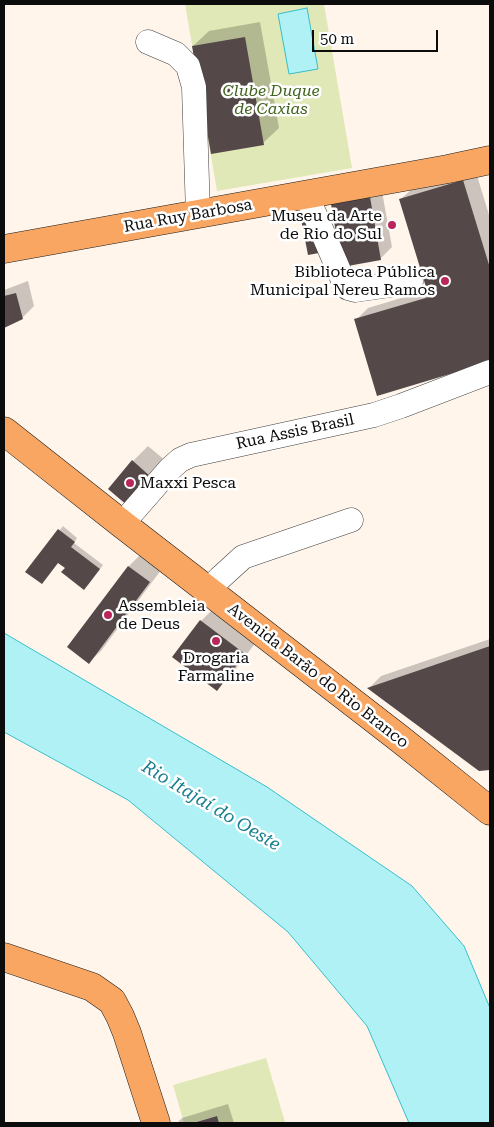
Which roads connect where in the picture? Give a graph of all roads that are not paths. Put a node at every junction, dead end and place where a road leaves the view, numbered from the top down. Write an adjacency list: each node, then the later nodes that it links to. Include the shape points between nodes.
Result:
1 (148, 42): 4 (street, via 176,54 188,66 194,87)
2 (478, 170): 3 (main road, Rua Ruy Barbosa)
3 (306, 194): 4 (main road, Rua Ruy Barbosa); 6 (street, via 348,288 355,290)
4 (198, 214): 5 (main road, Rua Ruy Barbosa)
5 (4, 249)
6 (411, 282)
7 (490, 372): 10 (street, Rua Assis Brasil, via 374,414 180,460)
8 (4, 431): 10 (main road, Avenida Barão do Rio Branco)
9 (351, 520): 11 (street, via 243,558)
10 (122, 524): 11 (main road, Avenida Barão do Rio Branco)
11 (208, 590): 12 (main road, Avenida Barão do Rio Branco)
12 (490, 811)
13 (4, 957): 14 (main road, via 92,987 112,1001 127,1033)
14 (156, 1123)

